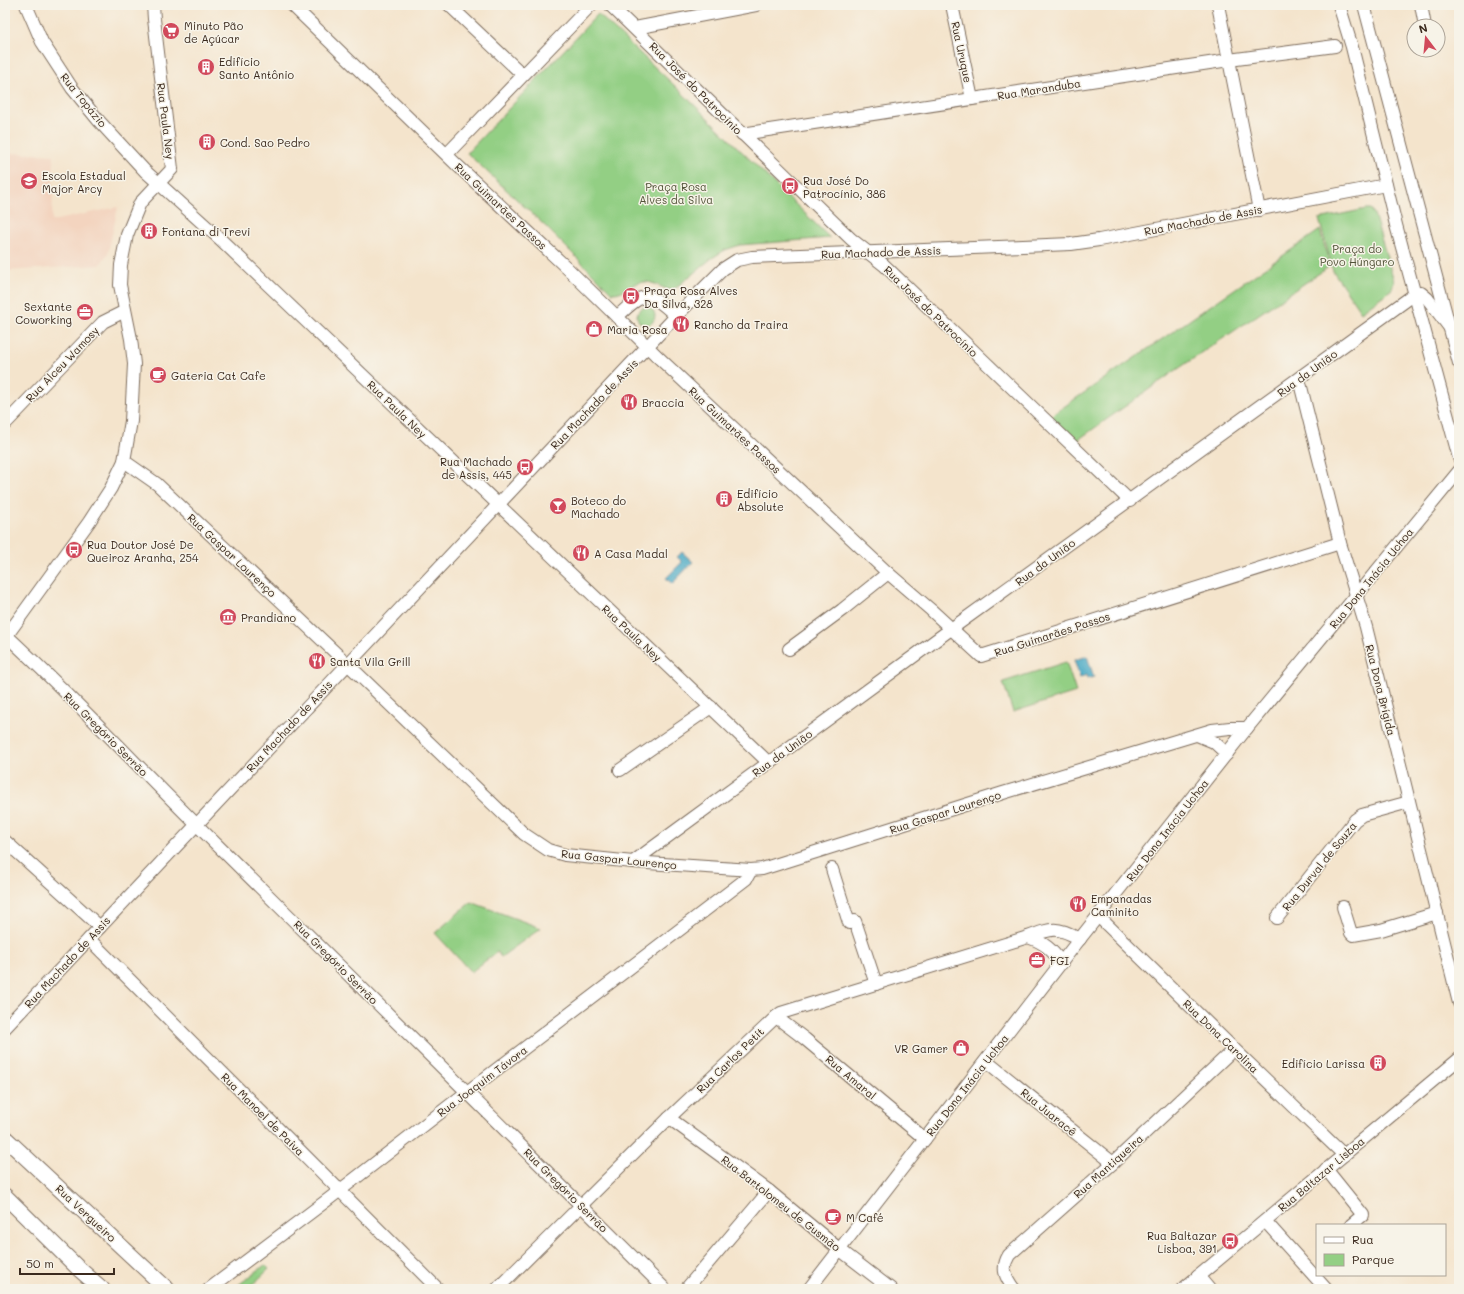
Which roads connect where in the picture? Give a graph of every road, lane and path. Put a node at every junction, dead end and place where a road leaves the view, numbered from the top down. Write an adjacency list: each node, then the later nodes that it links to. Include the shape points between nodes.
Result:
1 (26, 5): 21 (street, Rua Topázio, via 42,42 68,83 99,121)
2 (153, 5): 21 (street, Rua Paula Ney, via 172,168)
3 (292, 5): 20 (street, Rua Guimarães Passos)
4 (449, 5): 17 (street)
5 (591, 5): 17 (street)
6 (610, 5): 14 (street, Rua José do Patrocínio)
7 (756, 5): 14 (street)
8 (952, 5): 18 (street, Rua Uruque)
9 (1218, 5): 16 (street)
10 (1339, 5): 22 (street, via 1352,47)
11 (1364, 5): 29 (street)
12 (1421, 5): 13 (street)
13 (1423, 18)
14 (635, 28): 19 (street, Rua José do Patrocínio)
15 (1335, 46): 16 (street, Rua Maranduba)
16 (1229, 60): 18 (street, Rua Maranduba); 23 (street)
17 (523, 75): 20 (street)
18 (972, 99): 19 (street, Rua Maranduba)
19 (742, 134): 24 (street, Rua José do Patrocínio)
20 (447, 154): 28 (street, Rua Guimarães Passos)
21 (158, 183): 26 (street, via 140,202 127,235 120,285); 38 (street, Rua Paula Ney, via 219,238)
22 (1386, 186): 23 (street, Rua Machado de Assis); 25 (street)
23 (1259, 210): 24 (street, Rua Machado de Assis, via 1071,244)
24 (867, 252): 27 (street, Rua Machado de Assis, via 752,257 737,260 719,273); 37 (street, Rua José do Patrocínio, via 884,265)
25 (1415, 294): 29 (street, via 1421,293 1427,298); 32 (street, Rua da União); 34 (street)
26 (125, 311): 33 (street, Rua Alceu Wamosy, via 103,322); 35 (street, via 134,364 131,421)
27 (676, 316): 28 (street, via 657,300 648,297 636,299); 30 (street, Rua Machado de Assis)
28 (617, 317): 30 (street, Rua Guimarães Passos)
29 (1450, 328): 31 (street)
30 (648, 348): 38 (street, Rua Machado de Assis); 40 (street, Rua Guimarães Passos)
31 (1459, 363)
32 (1299, 379): 37 (street, Rua da União); 39 (street, Rua Dona Brígida)
33 (5, 423)
34 (1459, 458)
35 (124, 460): 43 (street, via 111,488 89,522); 45 (street, Rua Gaspar Lourenço, via 157,484)
36 (1459, 471): 41 (street, Rua Dona Inácia Uchoa)
37 (1130, 501): 42 (street, Rua da União)
38 (498, 505): 45 (street, Rua Machado de Assis); 46 (street, Rua Paula Ney)
39 (1340, 543): 41 (street, Rua Dona Brígida); 42 (street, Rua Guimarães Passos, via 981,656)
40 (888, 573): 42 (street, Rua Guimarães Passos); 44 (street)
41 (1356, 596): 47 (street, Rua Dona Inácia Uchoa); 52 (street, Rua Dona Brígida, via 1366,626)
42 (951, 629): 50 (street, Rua da União)
43 (6, 637): 53 (street, Rua Gregório Serrão, via 64,691)
44 (788, 649)
45 (348, 664): 53 (street, Rua Machado de Assis); 55 (street, Rua Gaspar Lourenço, via 512,823 535,842 548,850 565,854)
46 (711, 708): 50 (street, Rua Paula Ney); 51 (street)
47 (1247, 728): 48 (street, Rua Gaspar Lourenço, via 1212,730); 49 (street, Rua Dona Inácia Uchoa)
48 (1198, 734): 49 (street, via 1214,742); 57 (street, Rua Gaspar Lourenço, via 762,869)
49 (1227, 754): 60 (street, Rua Dona Inácia Uchoa)
50 (769, 763): 55 (street, Rua da União)
51 (620, 770)
52 (1409, 802): 59 (street, Rua Dona Brígida); 61 (street, Rua Durval de Souza, via 1362,815 1355,820)
53 (196, 824): 62 (street, Rua Machado de Assis); 74 (street, Rua Gregório Serrão)
54 (5, 841): 62 (street)
55 (633, 862): 57 (street, Rua Gaspar Lourenço)
56 (832, 869): 67 (street, via 849,922 855,921)
57 (751, 870): 74 (street, Rua Joaquim Távora, via 738,886)
58 (1343, 906): 59 (street, via 1352,935 1381,930)
59 (1438, 914): 68 (street, Rua Dona Brígida)
60 (1099, 917): 65 (street, Rua Dona Inácia Uchoa); 71 (street, Rua Dona Carolina)
61 (1278, 918)
62 (100, 927): 64 (street, Rua Machado de Assis)
63 (1028, 936): 65 (street, Rua Carlos Petit, via 1055,929 1066,931); 66 (street, via 1041,941); 67 (street, Rua Carlos Petit)
64 (88, 939): 70 (street, Rua Machado de Assis); 81 (street, Rua Manoel de Paiva)
65 (1080, 939): 66 (street, Rua Dona Inácia Uchoa)
66 (1062, 963): 73 (street, Rua Dona Inácia Uchoa)
67 (876, 984): 69 (street, Rua Carlos Petit, via 786,1011)
68 (1459, 1002)
69 (776, 1017): 75 (street, Rua Carlos Petit); 77 (street, Rua Amaral)
70 (5, 1028)
71 (1234, 1049): 78 (street, Rua Dona Carolina); 79 (street, Rua Mantiqueira)
72 (1459, 1059): 78 (street, Rua Baltazar Lisboa)
73 (986, 1061): 77 (street, Rua Dona Inácia Uchoa); 79 (street, Rua Juaracê)
74 (467, 1092): 81 (street, Rua Joaquim Távora); 84 (street, Rua Gregório Serrão)
75 (669, 1118): 82 (street, Rua Bartolomeu de Gusmão); 84 (street, Rua Carlos Petit)
76 (5, 1138): 90 (main road, Rua Vergueiro)
77 (925, 1139): 87 (street, Rua Dona Inácia Uchoa)
78 (1344, 1154): 80 (street, Rua Baltazar Lisboa)
79 (1113, 1163): 98 (street, Rua Mantiqueira, via 1008,1255 1004,1272)
80 (1326, 1170): 85 (street, Rua Baltazar Lisboa); 86 (street, via 1363,1215)
81 (340, 1191): 91 (street, Rua Joaquim Távora); 92 (street, Rua Manoel de Paiva)
82 (770, 1191): 87 (street, Rua Bartolomeu de Gusmão); 95 (street)
83 (5, 1196): 89 (main road)
84 (581, 1206): 93 (street, Rua Carlos Petit); 94 (street, Rua Gregório Serrão)
85 (1265, 1221): 88 (street, Rua Baltazar Lisboa); 101 (street)
86 (1352, 1224)
87 (839, 1249): 96 (street, Rua Dona Inácia Uchoa); 97 (street, Rua Bartolomeu de Gusmão)
88 (1198, 1276): 99 (street, Rua Baltazar Lisboa); 100 (street)
89 (102, 1289)
90 (167, 1289)
91 (209, 1289)
92 (438, 1289)
93 (497, 1289)
94 (665, 1289)
95 (686, 1289)
96 (809, 1289)
97 (891, 1289)
98 (1014, 1289)
99 (1183, 1289)
100 (1209, 1289)
101 (1326, 1289)

